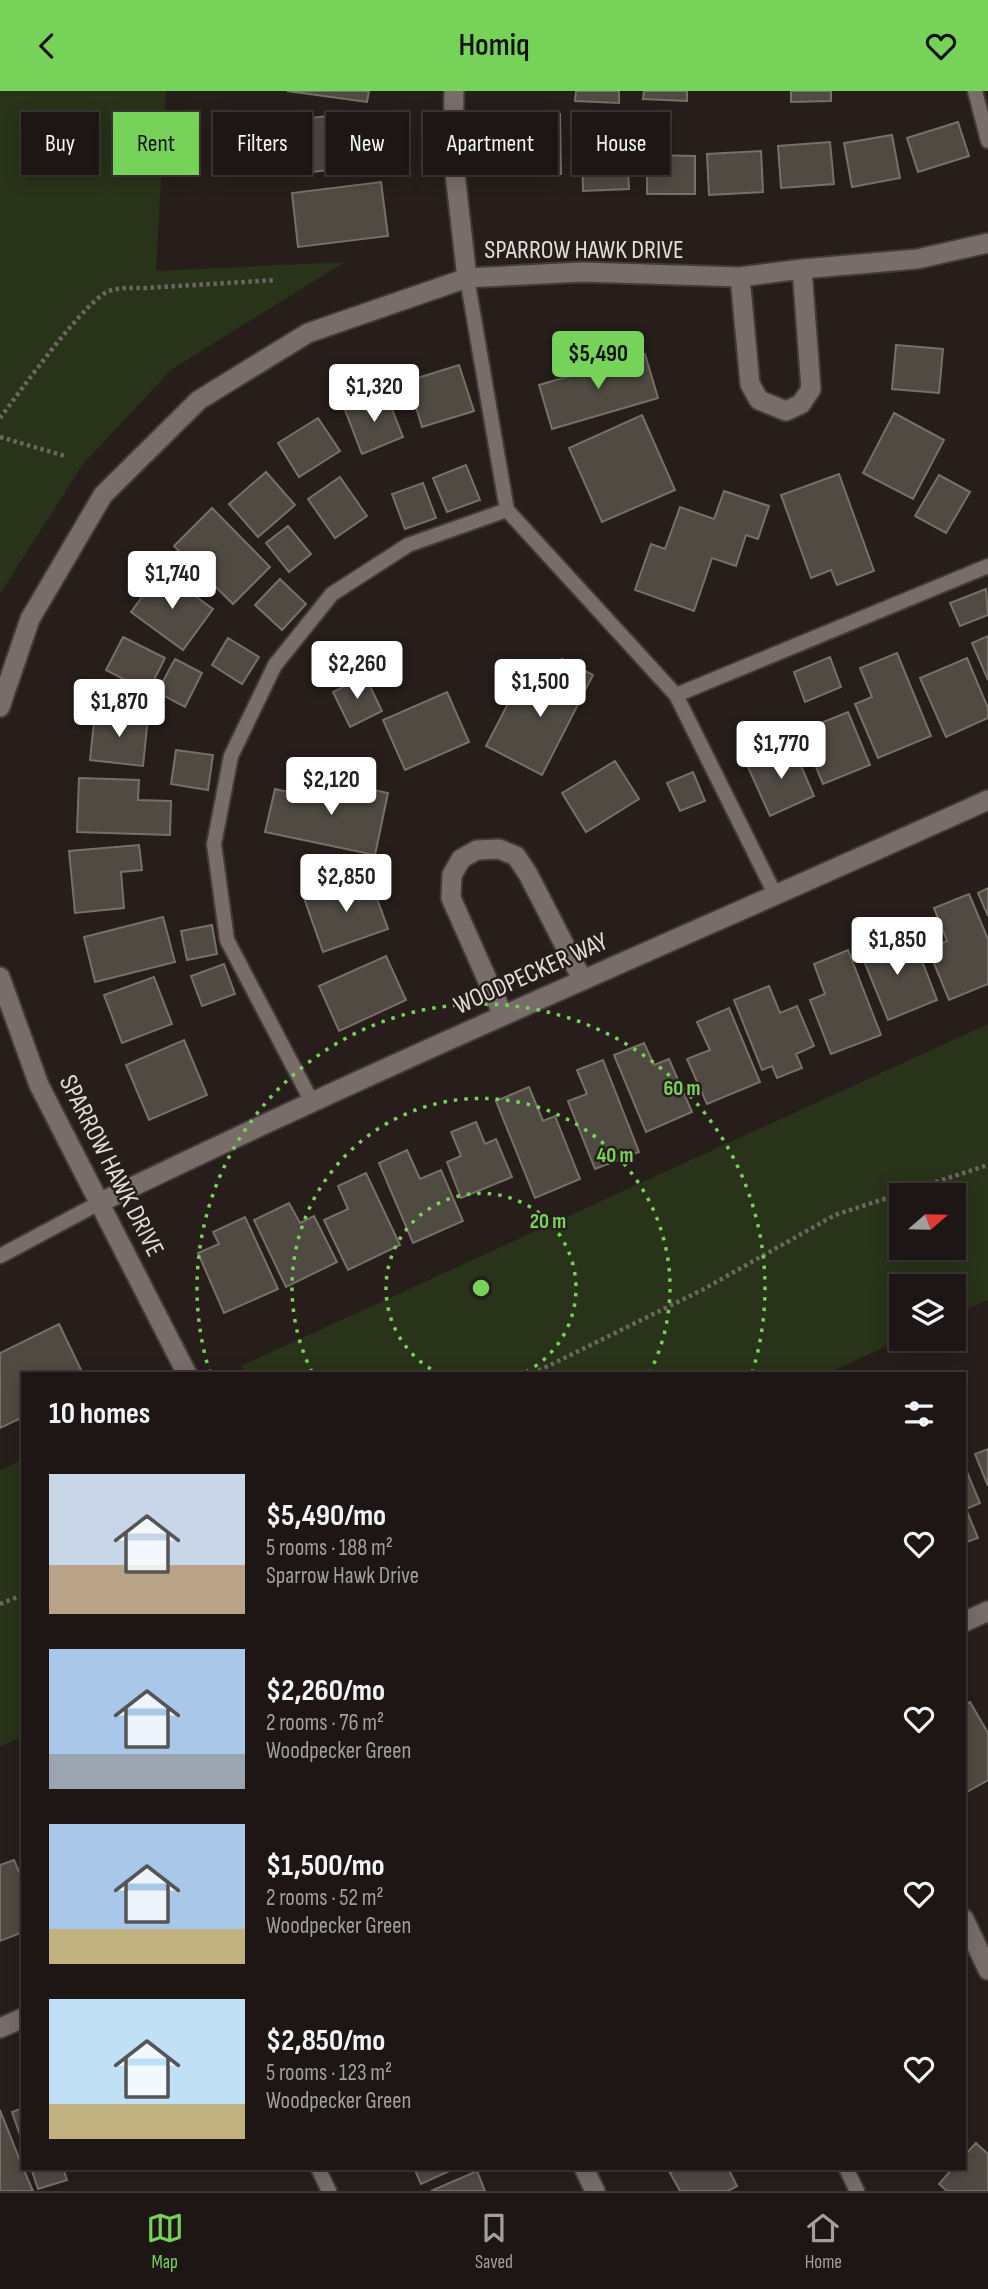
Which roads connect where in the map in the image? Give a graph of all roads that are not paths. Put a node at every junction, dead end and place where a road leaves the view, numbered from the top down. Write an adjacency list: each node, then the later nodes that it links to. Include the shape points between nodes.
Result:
1 (454, 91): 7 (street, via 453,156)
2 (975, 91): 3 (lane)
3 (988, 141)
4 (988, 243): 5 (street, SPARROW HAWK DRIVE, via 917,259)
5 (802, 268): 6 (street, SPARROW HAWK DRIVE); 6 (street, via 811,389 801,404 786,411 759,400 750,384)
6 (740, 277): 7 (street, SPARROW HAWK DRIVE, via 582,272)
7 (467, 278): 8 (lane); 11 (street, SPARROW HAWK DRIVE, via 308,333 199,400 103,495 30,619)
8 (507, 510): 10 (lane); 17 (lane, via 408,545 332,594 275,665 231,756 214,844 227,940)
9 (988, 566): 10 (lane)
10 (676, 695): 13 (lane)
11 (0, 707)
12 (988, 800): 13 (street, WOODPECKER WAY)
13 (776, 896): 15 (street, WOODPECKER WAY)
14 (0, 977): 18 (street, SPARROW HAWK DRIVE, via 40,1085)
15 (582, 979): 16 (street, WOODPECKER WAY); 16 (street, via 516,856 499,849 477,850 461,859 452,875 451,898)
16 (503, 1016): 17 (street, WOODPECKER WAY)
17 (312, 1102): 18 (street, WOODPECKER WAY)
18 (99, 1203): 19 (lane); 20 (street, SPARROW HAWK DRIVE)
19 (0, 1256)
20 (186, 1372)
21 (988, 1611): 22 (street)
22 (966, 1621)
23 (966, 1923): 24 (street)
24 (988, 1970)
25 (21, 2019): 26 (street)
26 (0, 2028)
27 (319, 2170): 30 (lane)
28 (585, 2170): 31 (street)
29 (847, 2170): 32 (lane)
30 (329, 2191)
31 (596, 2191)
32 (857, 2191)

